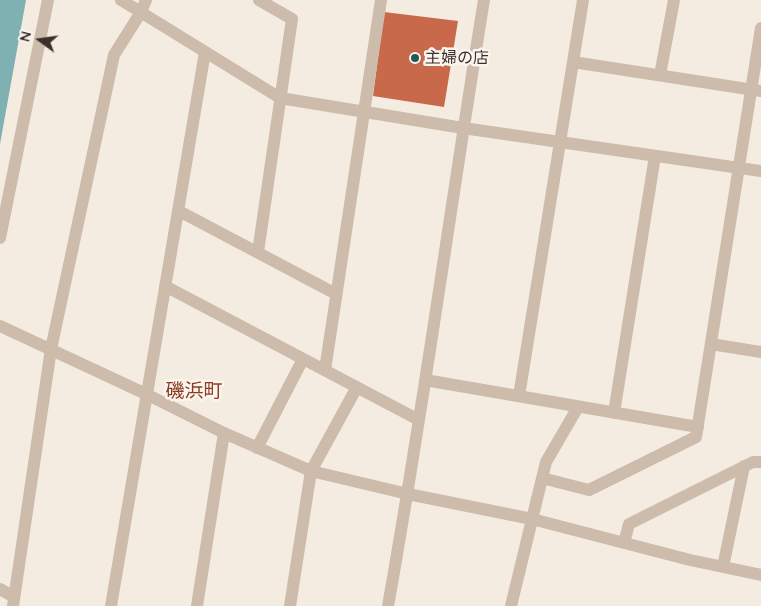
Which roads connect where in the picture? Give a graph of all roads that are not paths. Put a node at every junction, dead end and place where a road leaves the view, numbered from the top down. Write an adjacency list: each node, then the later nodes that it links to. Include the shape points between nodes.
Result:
1 (48, 0): 22 (street)
2 (121, 0): 8 (street)
3 (259, 0): 14 (street, via 292,19)
4 (381, 0): 15 (street)
5 (484, 0): 16 (street)
6 (583, 0): 11 (street)
7 (674, 0): 12 (street)
8 (143, 6): 10 (street); 28 (street, via 114,55)
9 (761, 28): 13 (street)
10 (205, 52): 14 (street); 21 (street)
11 (573, 62): 12 (street); 17 (street)
12 (660, 75): 13 (street)
13 (756, 90): 19 (street)
14 (280, 98): 15 (street); 23 (street)
15 (364, 112): 16 (street); 25 (street)
16 (463, 128): 17 (street); 32 (street)
17 (560, 142): 18 (street); 35 (street)
18 (655, 156): 19 (street); 37 (street)
19 (739, 168): 20 (street); 27 (street)
20 (761, 172)
21 (179, 211): 23 (street); 24 (street)
22 (0, 238)
23 (258, 252): 25 (street)
24 (165, 286): 30 (street); 34 (street)
25 (336, 294): 31 (street)
26 (0, 326): 28 (street)
27 (711, 344): 29 (street); 39 (street)
28 (52, 349): 34 (street); 52 (street)
29 (761, 352)
30 (303, 359): 31 (street); 41 (street)
31 (325, 370): 33 (street)
32 (425, 380): 35 (street); 38 (street)
33 (357, 387): 38 (street); 44 (street)
34 (146, 394): 40 (street); 53 (street)
35 (519, 396): 36 (street)
36 (578, 406): 37 (street); 45 (street, via 546,462)
37 (614, 413): 39 (street)
38 (419, 420): 46 (street)
39 (698, 427): 45 (street, via 696,437 589,490)
40 (224, 434): 41 (street); 54 (street)
41 (257, 448): 44 (street)
42 (761, 462): 43 (street)
43 (744, 466): 48 (street, via 629,524); 49 (street)
44 (311, 470): 46 (street); 55 (street)
45 (542, 478): 47 (street)
46 (408, 494): 47 (street); 56 (street)
47 (532, 519): 48 (street); 57 (street)
48 (624, 544): 49 (street)
49 (724, 567): 50 (street)
50 (761, 575)
51 (0, 589): 52 (street)
52 (13, 601)
53 (111, 606)
54 (197, 606)
55 (290, 606)
56 (388, 606)
57 (511, 606)

